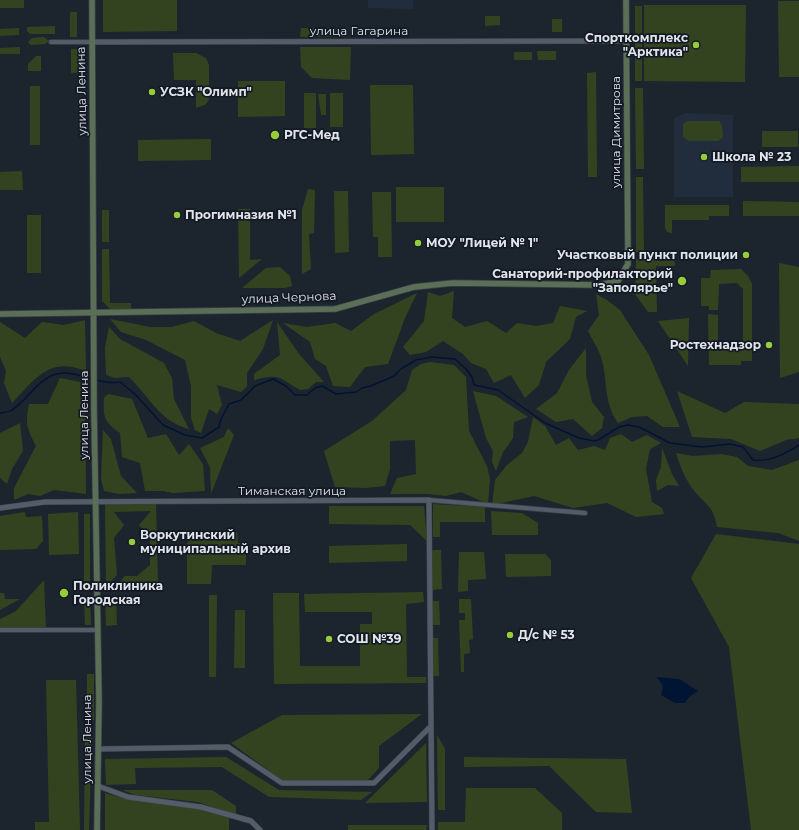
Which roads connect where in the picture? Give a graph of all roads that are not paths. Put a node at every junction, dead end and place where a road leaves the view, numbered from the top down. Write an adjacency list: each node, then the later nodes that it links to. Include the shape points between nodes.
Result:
1 (92, 0): 5 (main road, улица Ленина)
2 (626, 0): 3 (main road, улица Димитрова)
3 (626, 41): 5 (street, улица Гагарина); 6 (main road, улица Димитрова)
4 (51, 42): 5 (street)
5 (92, 42): 7 (main road, улица Ленина)
6 (628, 264): 7 (main road, улица Чернова, via 618,281 600,285 453,283 414,287 334,309)
7 (95, 313): 8 (main road, улица Чернова); 10 (main road, улица Ленина)
8 (0, 314)
9 (429, 500): 10 (street, Тиманская улица); 12 (street, Тиманская улица); 15 (street)
10 (96, 502): 11 (street, Тиманская улица, via 45,502); 14 (main road, улица Ленина)
11 (0, 508)
12 (585, 513)
13 (0, 630): 14 (street)
14 (98, 630): 16 (main road, улица Ленина)
15 (430, 726): 16 (street, via 374,783 282,783 228,747); 20 (street)
16 (98, 749): 17 (main road, улица Ленина)
17 (98, 786): 18 (main road, улица Ленина); 19 (street, via 128,797 201,807 252,821)
18 (97, 830)
19 (260, 830)
20 (432, 830)

